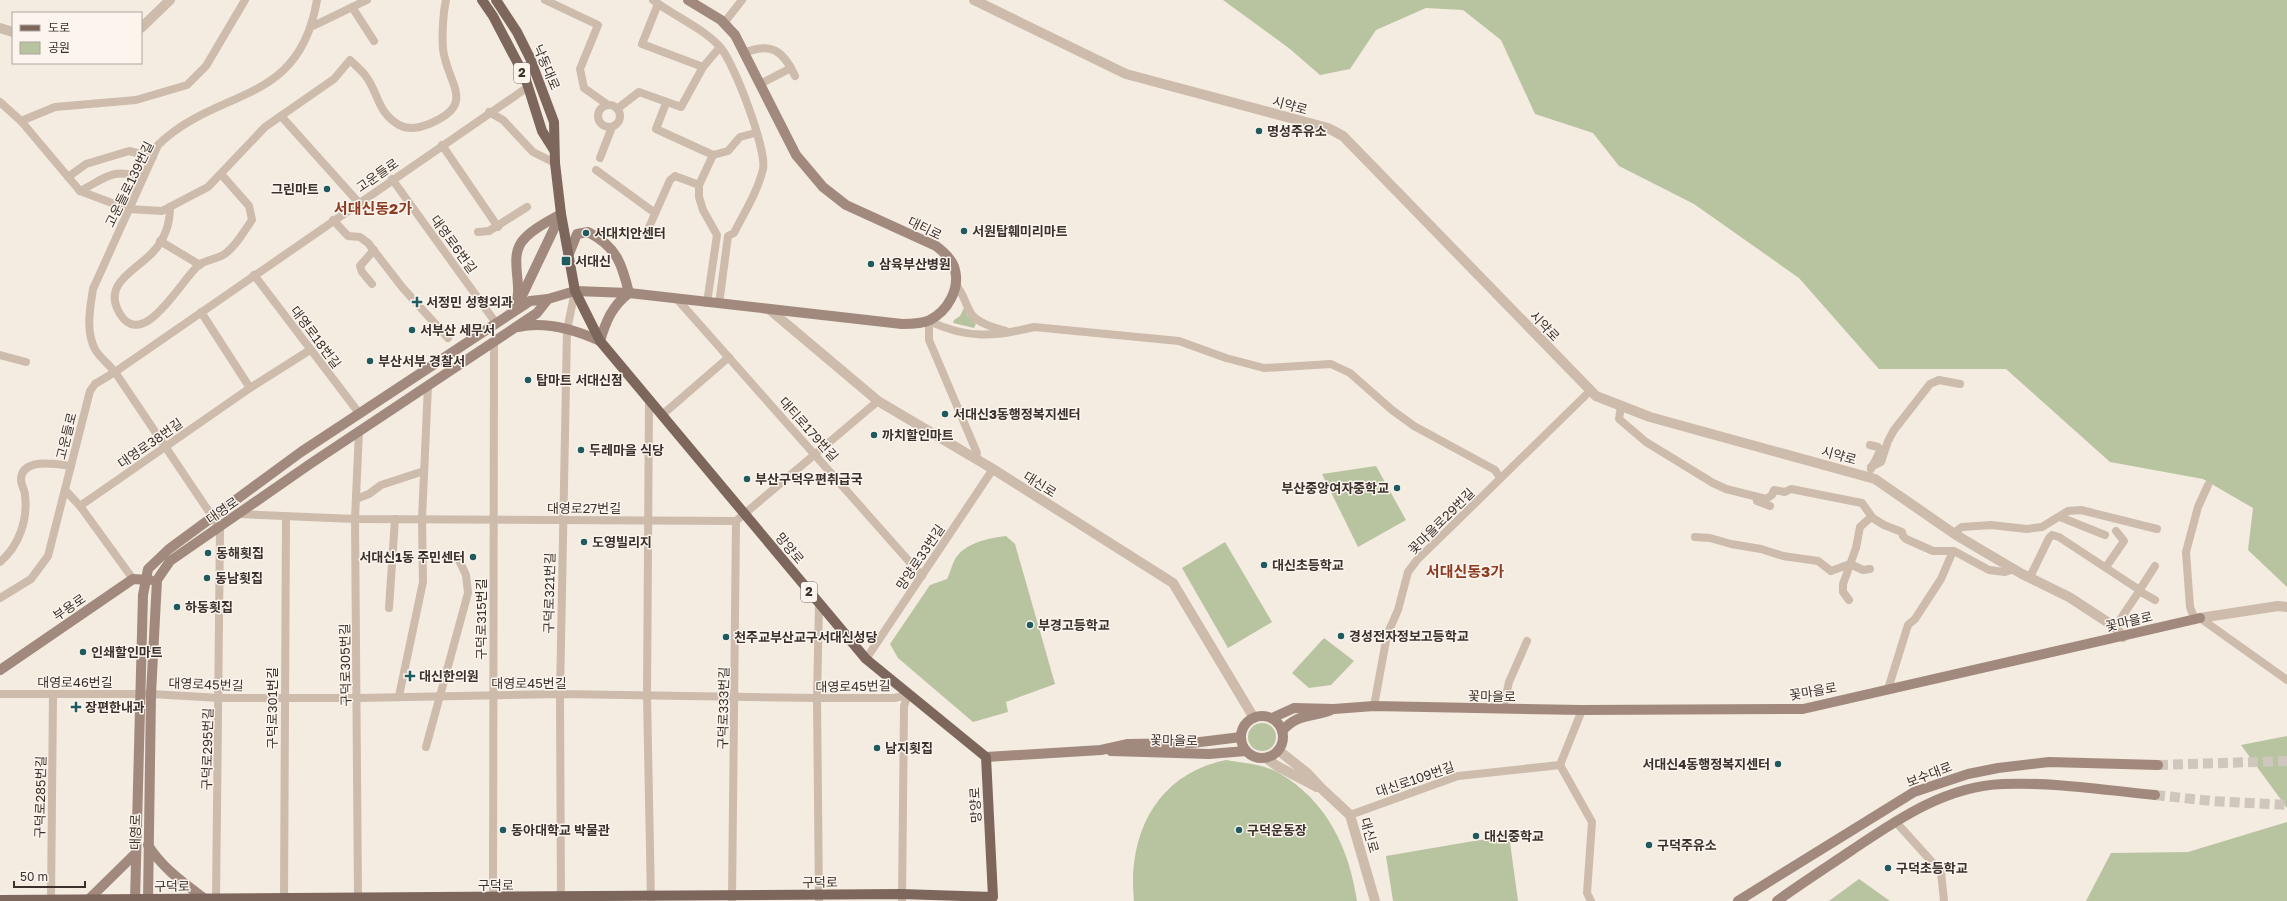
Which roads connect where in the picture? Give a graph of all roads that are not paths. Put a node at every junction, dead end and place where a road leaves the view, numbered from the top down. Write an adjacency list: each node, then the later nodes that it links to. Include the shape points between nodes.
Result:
1 (170, 0): 15 (street)
2 (245, 0): 32 (street, via 206,66 187,85 136,100 55,107)
3 (317, 0): 16 (street, 고운들로139번길)
4 (367, 0): 13 (street)
5 (446, 0): 31 (street, via 443,50 458,98 452,110 446,115 422,127 399,125 380,109 366,76 350,60 334,79)
6 (482, 0): 24 (main road, 낙동대로 / 2, via 493,16)
7 (496, 0): 36 (main road, 낙동대로 / 2, via 517,32 544,91 554,122)
8 (545, 0): 27 (street, via 598,25 580,69 584,88)
9 (690, 0): 14 (main road, 대티로)
10 (742, 0): 14 (street)
11 (974, 0): 90 (street, 시약로, via 1126,74 1328,128 1343,136)
12 (656, 2): 20 (street); 22 (street, via 642,44)
13 (352, 7): 16 (street); 19 (street)
14 (724, 23): 21 (main road, 대티로, via 735,35)
15 (142, 27)
16 (311, 27): 38 (street, 고운들로139번길, via 300,50 284,71 250,93 174,130 158,145)
17 (0, 28): 18 (street)
18 (12, 32)
19 (374, 41)
20 (720, 47): 22 (street); 34 (street, via 730,63 749,108)
21 (744, 53): 23 (main road, 대티로); 23 (street, via 757,47 768,47 783,55 793,72)
22 (702, 67): 26 (street, via 681,107)
23 (760, 84): 64 (main road, 대티로, via 796,155 823,187 846,205 936,246 953,264 956,271)
24 (528, 87): 30 (street, 고운들로); 36 (main road, 낙동대로 / 2, via 542,131)
25 (0, 102): 32 (street)
26 (666, 103): 29 (street, via 639,92); 37 (street, via 656,129)
27 (608, 105): 29 (street); 33 (street, via 601,108 598,119 602,125)
28 (0, 106): 32 (street)
29 (617, 109): 33 (street, via 619,119)
30 (489, 112): 35 (street, 고운들로); 40 (street, via 503,120 533,152)
31 (281, 116): 42 (street, via 265,127); 48 (street)
32 (21, 120): 43 (street)
33 (612, 127): 39 (street)
34 (756, 133): 37 (street, via 740,137 728,151); 70 (street, via 763,153 764,167 734,233 728,236)
35 (442, 145): 45 (street, 고운들로); 55 (street)
36 (554, 150): 40 (main road, 낙동대로 / 2)
37 (713, 155): 46 (street)
38 (153, 157): 43 (street, via 129,151 86,164); 44 (street, 고운들로139번길)
39 (600, 158)
40 (555, 163): 53 (main road, 낙동대로 / 2)
41 (596, 170): 52 (street)
42 (221, 174): 49 (street, via 208,187); 61 (street, via 249,206 252,220 224,254)
43 (68, 176): 47 (street)
44 (143, 178): 47 (street, via 126,172 106,176); 51 (street, 고운들로139번길)
45 (392, 179): 48 (street, 고운들로); 75 (street, 대영로6번길)
46 (699, 185): 52 (street, via 675,176 670,180); 69 (street, via 703,210 717,235)
47 (80, 191): 51 (street)
48 (359, 203): 54 (street, 고운들로)
49 (170, 207): 51 (street, via 162,211); 58 (street, via 166,233)
50 (527, 207): 55 (street)
51 (128, 210): 86 (street, 고운들로139번길, via 93,289 89,311 90,331 96,350)
52 (655, 213): 57 (street)
53 (561, 214): 60 (main road, 낙동대로 / 2); 72 (main road); 72 (main road, via 524,238 519,246 516,269 518,292)
54 (333, 220): 59 (street, via 348,236 360,237); 62 (street, 고운들로)
55 (498, 227): 56 (street)
56 (478, 232)
57 (646, 234)
58 (160, 241): 61 (street); 61 (street, via 154,251 119,282 116,304 120,315 128,322 137,325 146,323 161,310)
59 (374, 250): 63 (street, via 360,266); 79 (street, via 402,287)
60 (568, 254): 65 (main road, 낙동대로 / 2); 66 (main road, via 577,234 588,232 596,236 616,255 622,265)
61 (200, 265)
62 (254, 275): 73 (street, 고운들로); 82 (street, 대영로18번길)
63 (372, 284)
64 (955, 284): 74 (main road, 대티로, via 946,308); 78 (street, via 978,320)
65 (575, 291): 66 (main road); 67 (main road); 77 (street, 구덕로321번길); 81 (main road, 망양로 / 2)
66 (629, 293): 68 (main road); 81 (main road, via 609,315)
67 (548, 299): 72 (main road, 대영로, via 530,301); 76 (main road, 대영로, via 537,313)
68 (677, 299): 69 (main road); 84 (street, 대티로179번길)
69 (707, 303): 70 (main road)
70 (719, 304): 71 (main road)
71 (770, 310): 74 (main road, via 902,324); 92 (street, 대신로)
72 (514, 311): 75 (main road, 대영로)
73 (201, 312): 86 (street, 고운들로); 89 (street)
74 (929, 321): 78 (street, via 948,330 978,336); 100 (street, via 929,340 977,453)
75 (496, 322): 94 (main road, 대영로)
76 (514, 328): 77 (main road, via 534,325); 80 (main road, 대영로)
77 (567, 330): 81 (main road); 123 (street, 구덕로321번길)
78 (1011, 333): 105 (street, via 1034,327 1179,341 1264,368 1331,364 1350,373 1414,426 1495,470)
79 (448, 338)
80 (494, 341): 88 (main road, 대영로); 122 (street, 구덕로315번길)
81 (600, 341): 91 (main road, 망양로 / 2)
82 (310, 350): 89 (street, 대영로38번길); 94 (street, 대영로18번길)
83 (0, 355): 85 (street)
84 (729, 357): 95 (street); 99 (street, 대티로179번길)
85 (26, 362)
86 (115, 372): 98 (street, 고운들로139번길); 101 (street, 고운들로, via 95,384 90,391)
87 (1960, 384): 102 (street, via 1939,380 1930,384 1891,436 1881,462)
88 (428, 385): 96 (main road, 대영로); 104 (street)
89 (250, 388): 98 (street, 대영로38번길)
90 (1590, 391): 93 (street, 시약로); 105 (street, 꽃마을로29번길)
91 (649, 400): 95 (main road, 망양로 / 2); 124 (street)
92 (878, 401): 99 (street); 100 (street, 대신로)
93 (1621, 406): 106 (street, 시약로, via 1650,417); 109 (street, via 1621,421 1646,442 1726,490)
94 (359, 413): 114 (main road, 대영로)
95 (662, 415): 115 (main road, 망양로 / 2)
96 (359, 431): 110 (street, 구덕로305번길); 113 (main road, 대영로)
97 (1870, 444): 102 (street, via 1878,447 1880,451)
98 (166, 448): 111 (street, 대영로38번길); 114 (street, 고운들로139번길)
99 (815, 454): 115 (street); 139 (street, 대티로179번길)
100 (975, 459): 103 (street, 대신로)
101 (71, 466): 108 (street, 고운들로); 133 (street, via 46,462 25,470 21,479 25,495 22,530 15,546)
102 (1872, 467): 106 (street)
103 (993, 469): 139 (street, 망양로33번길); 177 (street, 대신로, via 1173,583)
104 (424, 471): 110 (street, via 381,485); 121 (street)
105 (1500, 478): 173 (street, 꽃마을로29번길, via 1408,572 1398,610 1387,635)
106 (1870, 478): 128 (street, 시약로)
107 (2208, 485): 151 (street, via 2198,507 2186,552 2190,607)
108 (66, 491): 111 (street); 145 (street, 고운들로, via 54,525 48,556 40,569 22,586)
109 (1755, 496): 112 (street, via 1757,500); 116 (street, via 1766,499 1774,490 1785,492 1794,489 1859,502)
110 (356, 499): 119 (street, 구덕로305번길)
111 (80, 506): 141 (street)
112 (1770, 506)
113 (239, 514): 118 (street, 대영로27번길); 125 (main road, 대영로)
114 (213, 516): 125 (street, 고운들로139번길); 142 (main road, 대영로, via 157,558 148,569)
115 (740, 517): 124 (street, 대영로27번길); 148 (main road, 망양로 / 2); 169 (street, 구덕로333번길)
116 (1872, 517): 131 (street, via 1902,532 1906,539 1933,551); 134 (street, via 1860,528)
117 (2060, 517): 126 (street, via 2068,511 2081,510); 128 (street, via 2042,527 1962,527); 129 (street)
118 (286, 518): 119 (street, 대영로27번길); 168 (street, 구덕로301번길)
119 (355, 519): 120 (street, 대영로27번길); 171 (street, 구덕로305번길)
120 (395, 519): 121 (street, 대영로27번길); 150 (street)
121 (422, 519): 122 (street, 대영로27번길); 165 (street, via 423,582)
122 (493, 520): 123 (street, 대영로27번길); 164 (street, 구덕로315번길)
123 (563, 520): 124 (street, 대영로27번길); 162 (street, 구덕로321번길)
124 (649, 520): 167 (street)
125 (220, 528): 143 (main road, 대영로, via 170,561); 170 (street, 구덕로295번길)
126 (2157, 529)
127 (2116, 531): 136 (street, via 2124,541)
128 (1954, 533): 138 (street, 시약로)
129 (2105, 535)
130 (1695, 537): 134 (street, via 1704,536 1783,556 1818,561 1831,571)
131 (1953, 551): 138 (street, via 1989,570 2005,572); 158 (street, via 1941,579 1915,619 1908,625)
132 (458, 558): 166 (street, via 466,575 468,593)
133 (0, 562)
134 (1850, 564): 137 (street, via 1863,570); 146 (street, via 1842,592)
135 (2155, 566): 144 (street)
136 (2106, 567): 140 (street, via 2052,535); 144 (street)
137 (1870, 569)
138 (2014, 569): 140 (street, 시약로)
139 (922, 576): 155 (street, 망양로33번길)
140 (2030, 577): 152 (street, 시약로, via 2069,597)
141 (133, 579): 142 (main road); 156 (main road, 부용로)
142 (145, 580): 143 (main road); 161 (main road, 대영로, via 143,595)
143 (157, 580): 161 (main road, 대영로)
144 (2139, 590): 147 (street); 152 (street)
145 (0, 598)
146 (1849, 600)
147 (2155, 600)
148 (820, 605): 155 (main road, 망양로 / 2); 172 (street)
149 (2287, 607): 151 (street, 꽃마을로, via 2278,606)
150 (390, 608)
151 (2197, 619): 153 (main road, 꽃마을로); 157 (street)
152 (2115, 627): 153 (street, 시약로)
153 (2123, 636): 158 (main road, 꽃마을로)
154 (1527, 641): 175 (street, via 1505,695)
155 (866, 659): 163 (main road, 망양로 / 2)
156 (0, 670)
157 (2287, 680)
158 (1888, 689): 176 (main road, 꽃마을로, via 1804,709)
159 (0, 694): 160 (street, 대영로46번길)
160 (53, 694): 161 (street, 대영로46번길); 207 (street, 구덕로285번길)
161 (146, 694): 170 (street, 대영로45번길); 193 (main road, 대영로); 194 (main road, 대영로)
162 (560, 694): 164 (street, 대영로45번길); 167 (street, 대영로45번길); 203 (street, 구덕로321번길)
163 (908, 694): 172 (street, 대영로45번길, via 894,698); 185 (main road, 망양로 / 2); 200 (street, via 904,706)
164 (493, 695): 166 (street, 대영로45번길); 197 (street, 구덕로315번길)
165 (399, 696): 166 (street, 대영로45번길); 171 (street, 대영로45번길)
166 (440, 696): 181 (street)
167 (647, 696): 169 (street, 대영로45번길); 204 (street)
168 (284, 697): 170 (street, 대영로45번길); 171 (street, 대영로45번길); 202 (street, 구덕로301번길)
169 (735, 697): 172 (street, 대영로45번길); 198 (street, 구덕로333번길)
170 (220, 698): 212 (street, 구덕로295번길)
171 (358, 698): 196 (street, 구덕로305번길)
172 (817, 698): 199 (street)
173 (1374, 706): 174 (main road, 꽃마을로); 175 (main road, 꽃마을로)
174 (1334, 708): 178 (main road, 꽃마을로, via 1294,708); 179 (main road, 꽃마을로, via 1322,714 1299,717)
175 (1503, 709): 176 (main road, 꽃마을로)
176 (1582, 710): 188 (street)
177 (1254, 718): 178 (main road, 꽃마을로); 180 (main road, via 1247,722)
178 (1272, 718): 179 (main road)
179 (1282, 731): 183 (main road, via 1282,744)
180 (1241, 737): 182 (main road, 꽃마을로, via 1192,743 1128,744); 184 (main road)
181 (426, 747)
182 (1101, 750): 184 (main road, 꽃마을로, via 1209,754); 185 (main road, 꽃마을로)
183 (1278, 750): 186 (main road); 189 (street, 대신로)
184 (1246, 751): 186 (main road, 꽃마을로, via 1259,758)
185 (986, 757): 205 (main road, 망양로)
186 (1266, 758): 189 (street, 대신로)
187 (2158, 764): 216 (main road, 보수대로, via 2049,762 1968,774 1914,792)
188 (1560, 765): 191 (street, 대신로109번길, via 1458,776); 215 (street, via 1592,822 1587,893)
189 (1321, 788): 191 (street, 대신로)
190 (2155, 795): 192 (main road, 보수대로, via 2038,784 2002,784 1975,787 1922,806)
191 (1350, 815): 214 (street, 대신로)
192 (1895, 821): 217 (main road, 보수대로); 218 (street, via 1941,872)
193 (148, 845): 201 (main road, via 172,874); 210 (main road, 대영로)
194 (136, 853): 208 (main road); 209 (main road, 대영로)
195 (932, 895): 200 (main road, 구덕로); 205 (main road, 구덕로); 213 (main road)
196 (358, 898): 197 (main road, 구덕로); 202 (main road, 구덕로)
197 (493, 898): 203 (main road, 구덕로)
198 (732, 898): 199 (main road, 구덕로); 204 (main road, 구덕로)
199 (819, 898): 200 (main road, 구덕로)
200 (902, 898)
201 (205, 899): 211 (main road, 구덕로); 212 (main road, 구덕로)
202 (284, 899): 212 (main road, 구덕로)
203 (561, 899): 204 (main road, 구덕로)
204 (651, 899)
205 (993, 899)
206 (0, 900): 207 (main road, 구덕로)
207 (51, 900): 208 (main road, 구덕로)
208 (90, 900): 209 (main road, 구덕로)
209 (135, 900): 210 (main road, 구덕로)
210 (148, 900): 211 (main road, 구덕로)
211 (192, 900)
212 (216, 900)
213 (952, 901)
214 (1375, 901)
215 (1591, 901)
216 (1738, 901)
217 (1777, 901)
218 (1944, 901)

